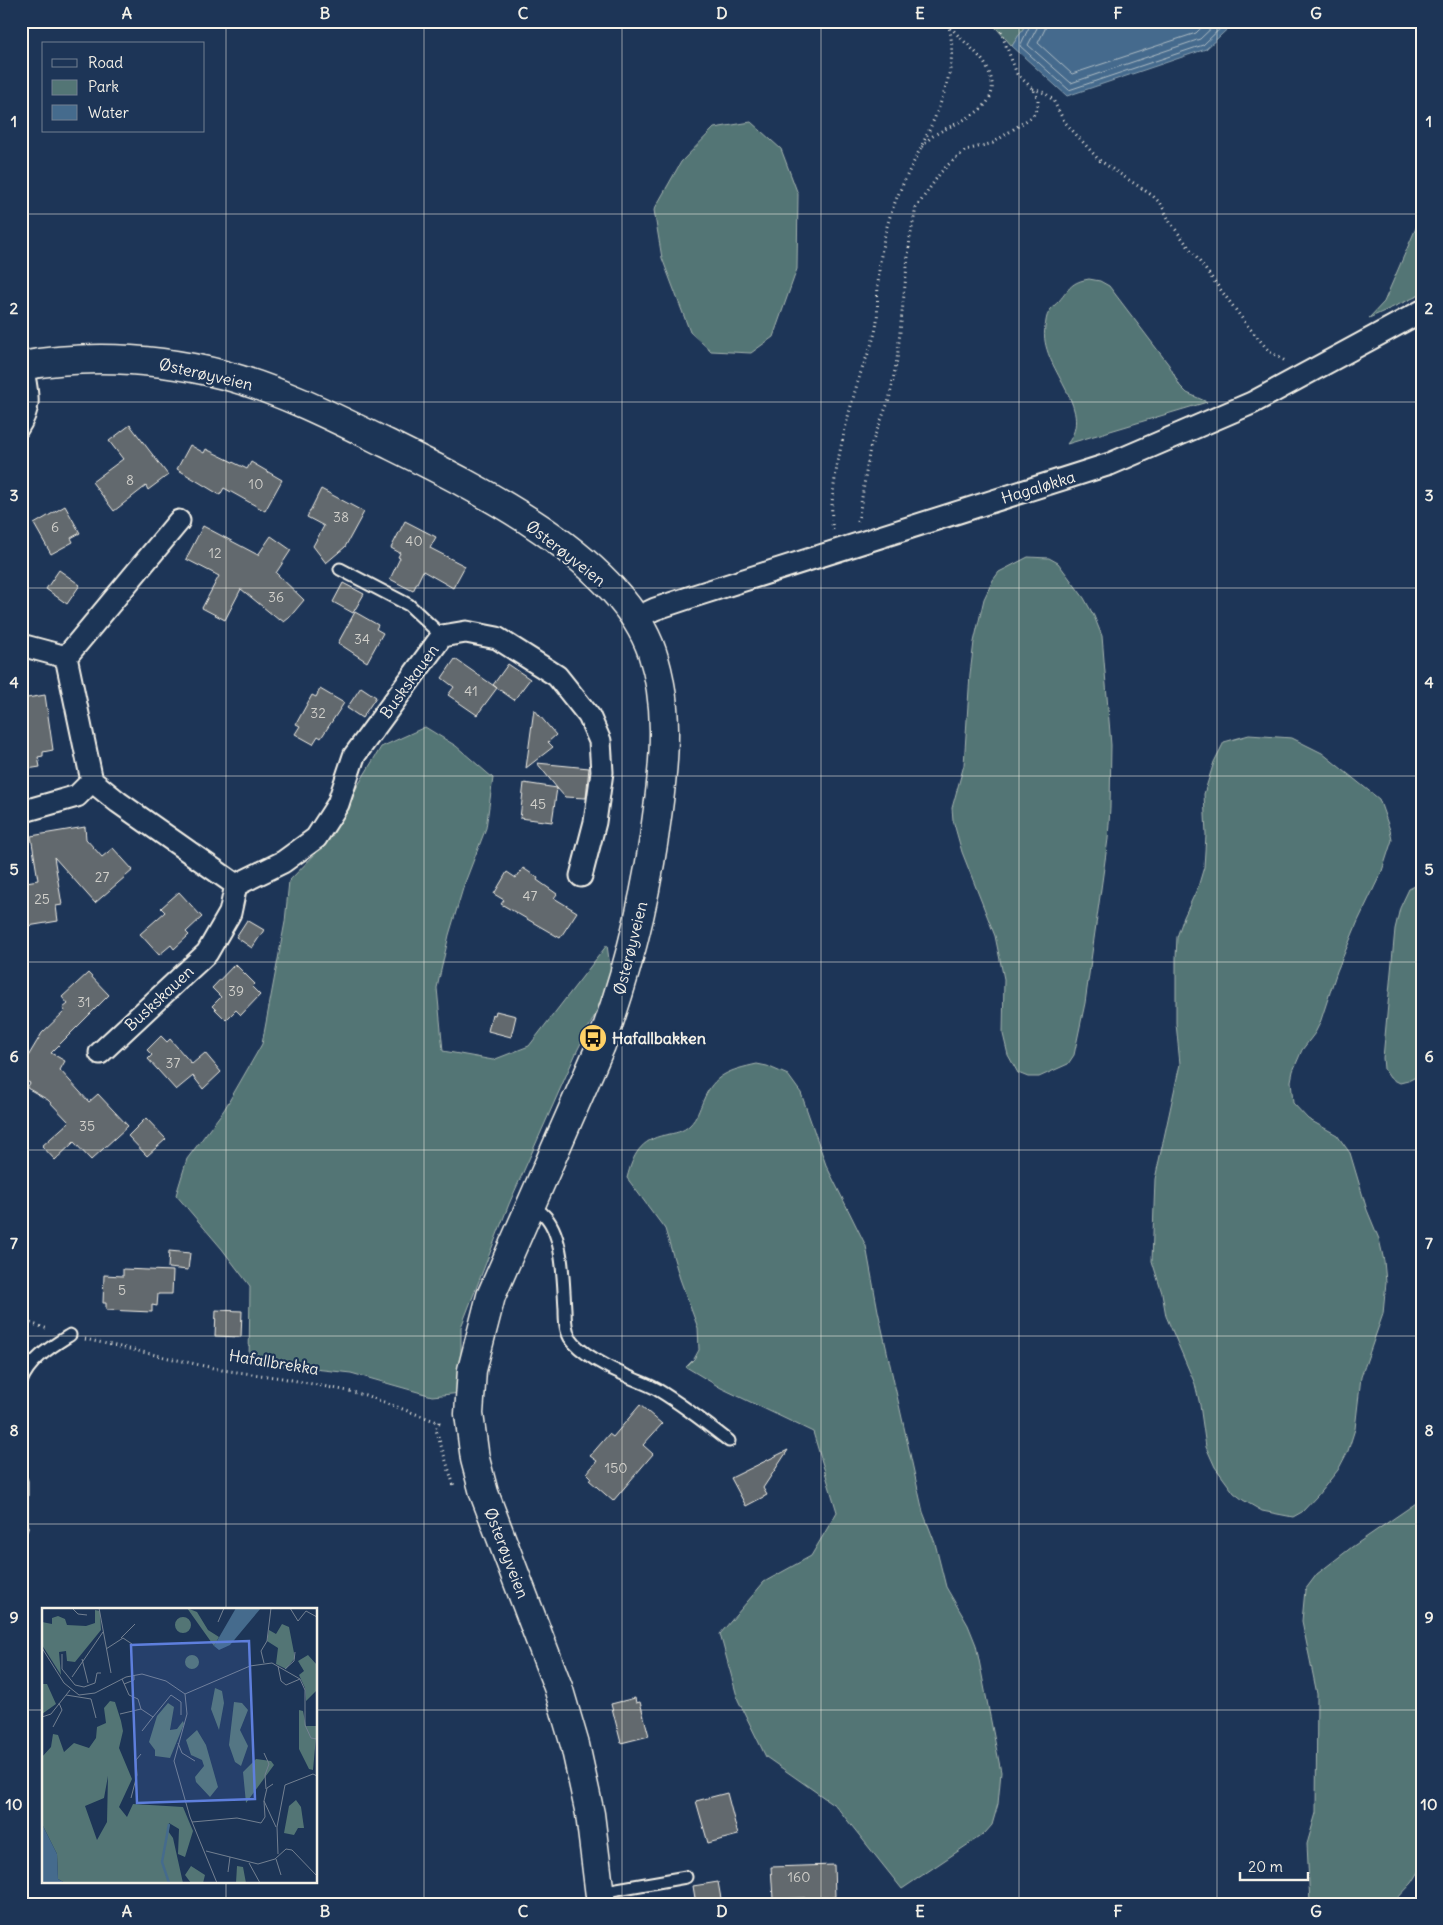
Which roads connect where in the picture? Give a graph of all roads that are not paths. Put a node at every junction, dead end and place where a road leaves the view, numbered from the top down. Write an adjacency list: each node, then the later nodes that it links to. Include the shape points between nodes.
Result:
1 (1422, 311): 6 (street, Hagaløkka, via 1252,403 1110,464 663,606)
2 (24, 366): 3 (lane, via 34,401 29,421); 6 (main road, Østerøyveien, via 69,360 148,361 224,375 270,390 413,456 508,509 575,556)
3 (21, 432)
4 (179, 521): 9 (street)
5 (340, 570): 7 (lane, via 409,605)
6 (636, 618): 15 (main road, Østerøyveien, via 661,681 664,724 661,787 650,866 615,1009 583,1091)
7 (442, 636): 12 (street, Buskskauen, via 466,632 497,638 557,676 589,716 600,742 602,772 595,822); 13 (street, Buskskauen, via 354,756 338,804 316,838 283,862)
8 (21, 645): 9 (street)
9 (66, 657): 10 (street)
10 (92, 781): 11 (street, via 77,796); 13 (street)
11 (21, 812)
12 (581, 876)
13 (236, 885): 14 (street, Buskskauen, via 230,913 207,953)
14 (100, 1053)
15 (530, 1206): 18 (lane, via 544,1214 557,1239 562,1263 566,1327 570,1338 580,1349 605,1364 663,1392); 22 (main road, Østerøyveien, via 492,1296 479,1337 469,1396 470,1429 484,1493 558,1687 576,1746 590,1814)
16 (70, 1335): 17 (lane, via 38,1358)
17 (21, 1382)
18 (729, 1441)
19 (21, 1482): 20 (lane)
20 (21, 1528)
21 (686, 1877): 22 (lane)
22 (600, 1898)

